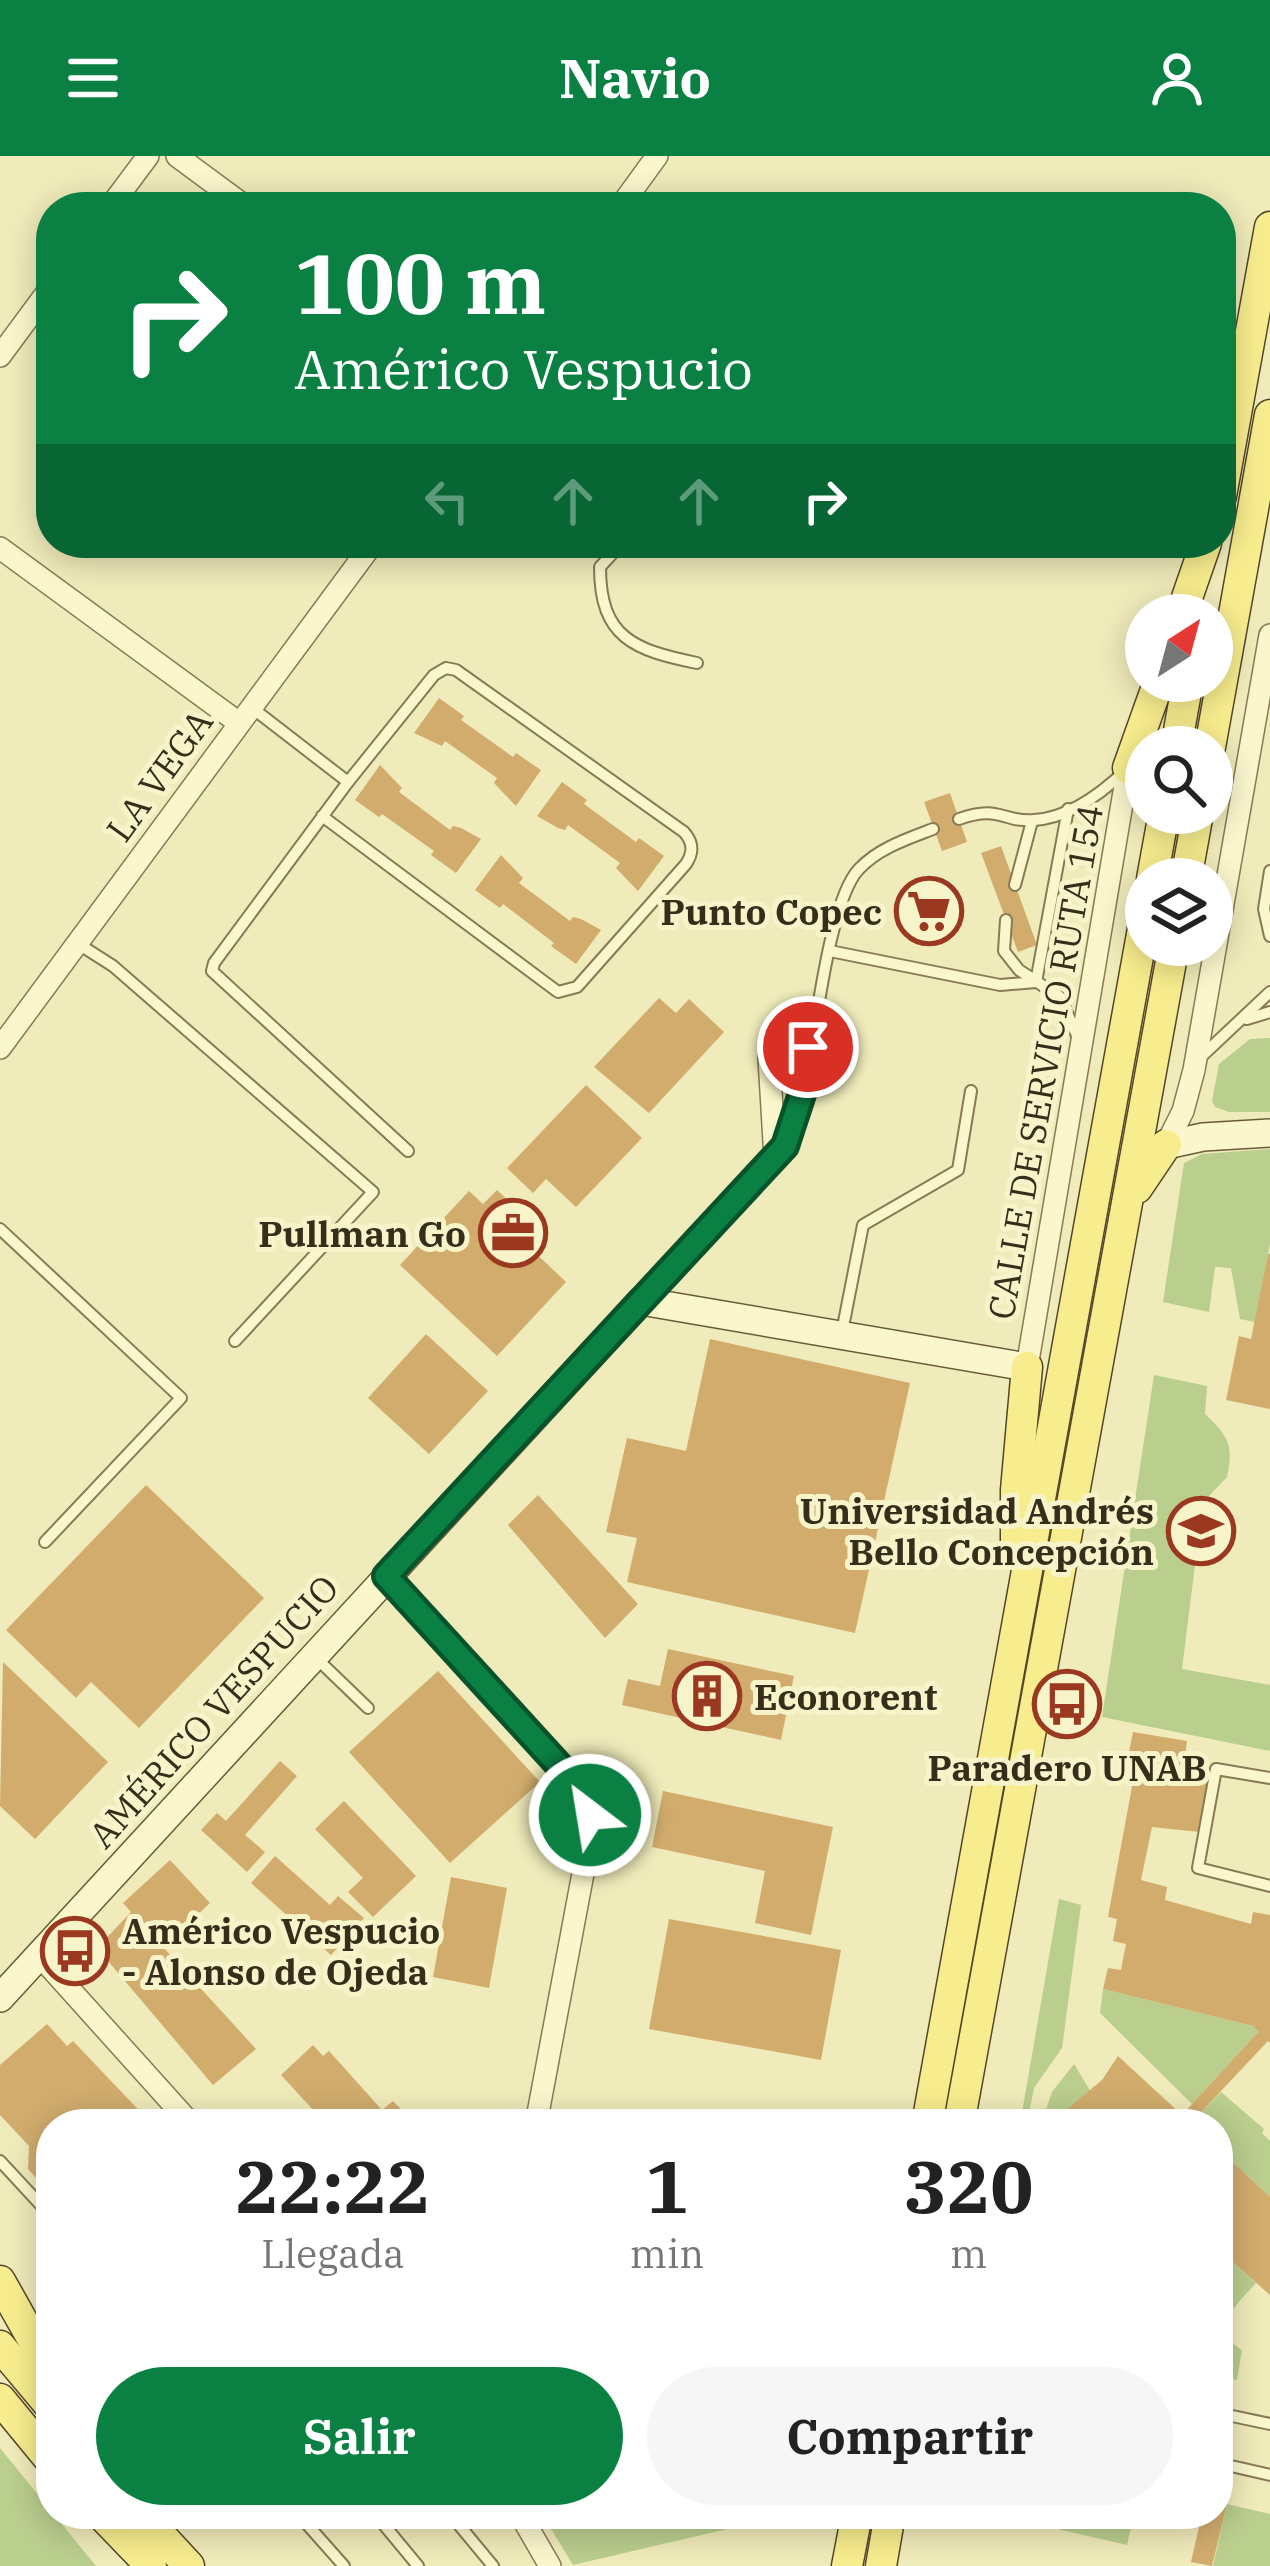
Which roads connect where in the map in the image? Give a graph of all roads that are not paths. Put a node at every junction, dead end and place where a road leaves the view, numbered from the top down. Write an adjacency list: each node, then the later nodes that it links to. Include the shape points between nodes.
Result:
1 (148, 156): 4 (street)
2 (177, 156): 5 (street)
3 (657, 156): 6 (street)
4 (121, 192)
5 (226, 192)
6 (631, 192)
7 (1270, 227): 10 (main road)
8 (36, 307): 9 (street)
9 (0, 356)
10 (1236, 407)
11 (1270, 415): 23 (main road)
12 (0, 548): 21 (street)
13 (362, 558): 21 (street, LA VEGA)
14 (608, 558): 20 (lane, via 600,567 600,602 621,636 648,653)
15 (1203, 558): 17 (main road)
16 (1207, 558): 18 (main road)
17 (1189, 594)
18 (1202, 594)
19 (1270, 635): 22 (street)
20 (697, 663)
21 (245, 715): 25 (lane); 36 (street, LA VEGA)
22 (1263, 718): 47 (street)
23 (1214, 726)
24 (1125, 771): 27 (lane)
25 (348, 782): 28 (lane); 28 (lane, via 434,675 452,668 684,832 692,853 577,987 558,992)
26 (1125, 785): 44 (street, CALLE DE SERVICIO RUTA 154)
27 (1069, 809): 30 (lane); 40 (lane)
28 (322, 816): 51 (lane, via 212,971)
29 (959, 819): 30 (lane, via 997,812)
30 (1033, 821): 33 (lane)
31 (933, 829): 37 (lane, via 859,869 843,893)
32 (1270, 871): 35 (lane)
33 (1015, 885)
34 (1006, 920): 40 (lane, via 1004,951)
35 (1270, 936)
36 (76, 943): 45 (street, LA VEGA); 57 (lane, via 113,966 373,1192)
37 (830, 951): 40 (lane, via 1000,985); 46 (lane)
38 (1136, 966): 61 (main road)
39 (1170, 966): 53 (main road)
40 (1036, 982): 44 (lane, via 1065,1004)
41 (1269, 990): 43 (lane)
42 (1270, 1012): 43 (lane)
43 (1238, 1022): 47 (lane)
44 (1079, 1040): 58 (street, CALLE DE SERVICIO RUTA 154)
45 (0, 1048)
46 (811, 1054): 52 (street, AMÉRICO VESPUCIO, via 791,1134); 52 (street, via 793,1036 778,1041 769,1058)
47 (1194, 1070): 50 (street)
48 (971, 1091): 56 (lane, via 958,1170 863,1225)
49 (1270, 1133): 50 (street)
50 (1166, 1145): 53 (main road)
51 (408, 1151)
52 (775, 1159): 55 (street, AMÉRICO VESPUCIO)
53 (1128, 1204): 71 (main road)
54 (0, 1229): 59 (lane, via 181,1398)
55 (641, 1301): 56 (street); 60 (street, AMÉRICO VESPUCIO)
56 (842, 1336): 58 (street)
57 (235, 1341)
58 (1027, 1367): 61 (main road, via 1016,1490)
59 (46, 1542)
60 (386, 1576): 62 (street, AMÉRICO VESPUCIO); 69 (street, via 587,1805 590,1836)
61 (1017, 1624): 70 (main road)
62 (313, 1654): 63 (lane); 66 (street, AMÉRICO VESPUCIO)
63 (368, 1708)
64 (1270, 1778): 65 (lane, via 1216,1769 1198,1868)
65 (1270, 1886)
66 (39, 1954): 67 (street, AMÉRICO VESPUCIO); 68 (street)
67 (0, 1998)
68 (178, 2109)
69 (539, 2109)
70 (930, 2109)
71 (962, 2109)
72 (0, 2161): 73 (lane)
73 (36, 2200)
74 (0, 2281): 75 (main road)
75 (36, 2345)
76 (0, 2346): 77 (main road)
77 (36, 2389)
78 (0, 2399): 81 (main road)
79 (1233, 2416): 80 (lane)
80 (1270, 2424)
81 (36, 2443)
82 (1233, 2466): 83 (lane)
83 (1270, 2475)
84 (94, 2529): 93 (main road)
85 (115, 2529): 94 (main road)
86 (155, 2529): 95 (main road)
87 (311, 2529): 96 (lane)
88 (387, 2529): 97 (lane)
89 (462, 2529): 98 (lane)
90 (529, 2529): 99 (street)
91 (854, 2529): 100 (main road)
92 (887, 2529): 101 (main road)
93 (123, 2566)
94 (151, 2566)
95 (189, 2566)
96 (344, 2566)
97 (418, 2566)
98 (493, 2566)
99 (550, 2566)
100 (848, 2566)
101 (880, 2566)

